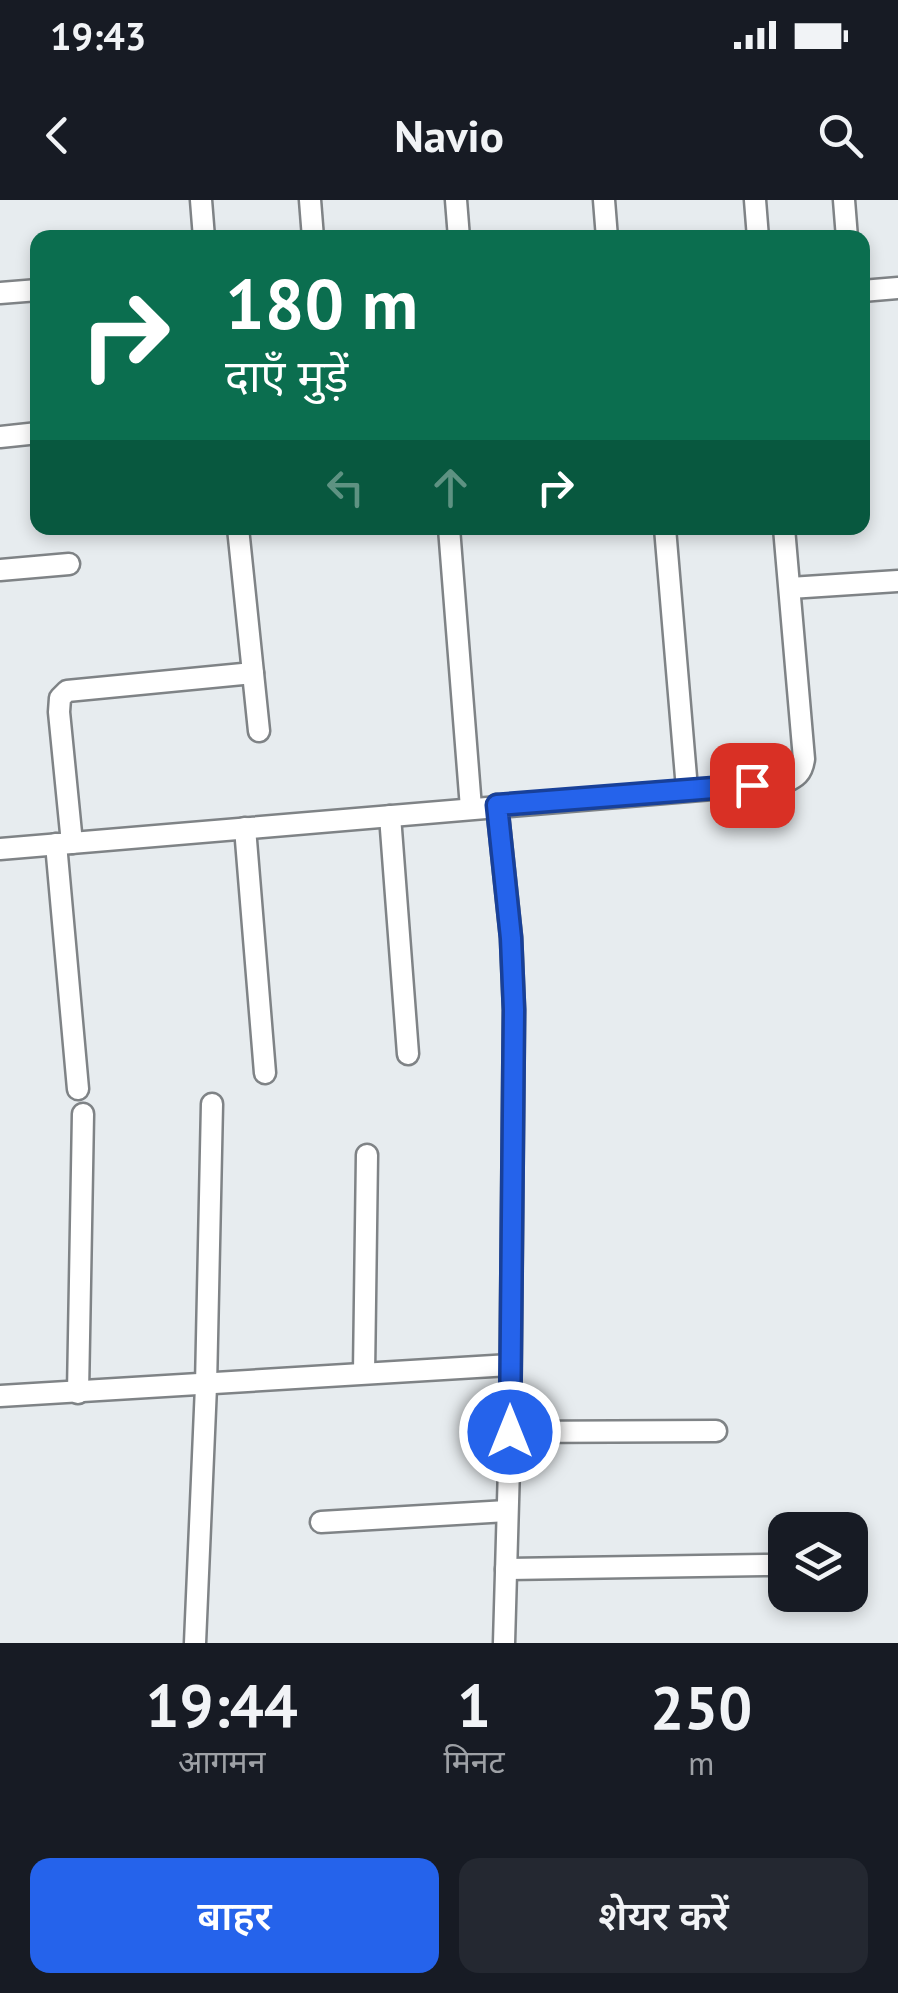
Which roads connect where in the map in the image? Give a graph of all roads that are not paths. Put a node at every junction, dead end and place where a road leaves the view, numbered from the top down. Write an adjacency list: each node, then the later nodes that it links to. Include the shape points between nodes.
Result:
1 (200, 200): 7 (street)
2 (310, 200): 8 (street)
3 (456, 200): 9 (street)
4 (604, 200): 10 (street)
5 (755, 200): 11 (street)
6 (844, 200): 12 (street)
7 (203, 230)
8 (312, 230)
9 (459, 230)
10 (607, 230)
11 (757, 230)
12 (847, 230)
13 (898, 288): 14 (street)
14 (870, 290)
15 (30, 291): 16 (street)
16 (0, 294)
17 (30, 434): 18 (street)
18 (0, 437)
19 (239, 535): 27 (street)
20 (450, 535): 31 (street)
21 (666, 535): 29 (street)
22 (785, 535): 26 (street)
23 (68, 564): 24 (street)
24 (0, 570)
25 (898, 580): 26 (street)
26 (790, 588): 29 (street, via 802,770 784,783)
27 (253, 673): 28 (street); 34 (street, via 67,691 59,712)
28 (259, 730)
29 (687, 789): 30 (street)
30 (497, 805): 31 (street); 42 (street, via 514,1010)
31 (471, 808): 32 (street)
32 (390, 816): 33 (street); 36 (street)
33 (244, 828): 34 (street); 37 (street)
34 (64, 843): 35 (street); 38 (street)
35 (0, 849)
36 (408, 1054)
37 (265, 1073)
38 (78, 1089)
39 (212, 1104): 44 (street)
40 (83, 1114): 45 (street)
41 (367, 1154): 43 (street)
42 (510, 1365): 43 (street); 48 (street)
43 (364, 1372): 44 (street)
44 (206, 1386): 45 (street); 53 (street)
45 (78, 1393): 46 (street)
46 (0, 1396)
47 (716, 1431): 48 (street)
48 (510, 1432): 49 (street)
49 (506, 1510): 50 (street); 52 (street)
50 (321, 1522)
51 (768, 1564): 52 (street)
52 (506, 1569): 54 (street)
53 (195, 1643)
54 (504, 1643)

